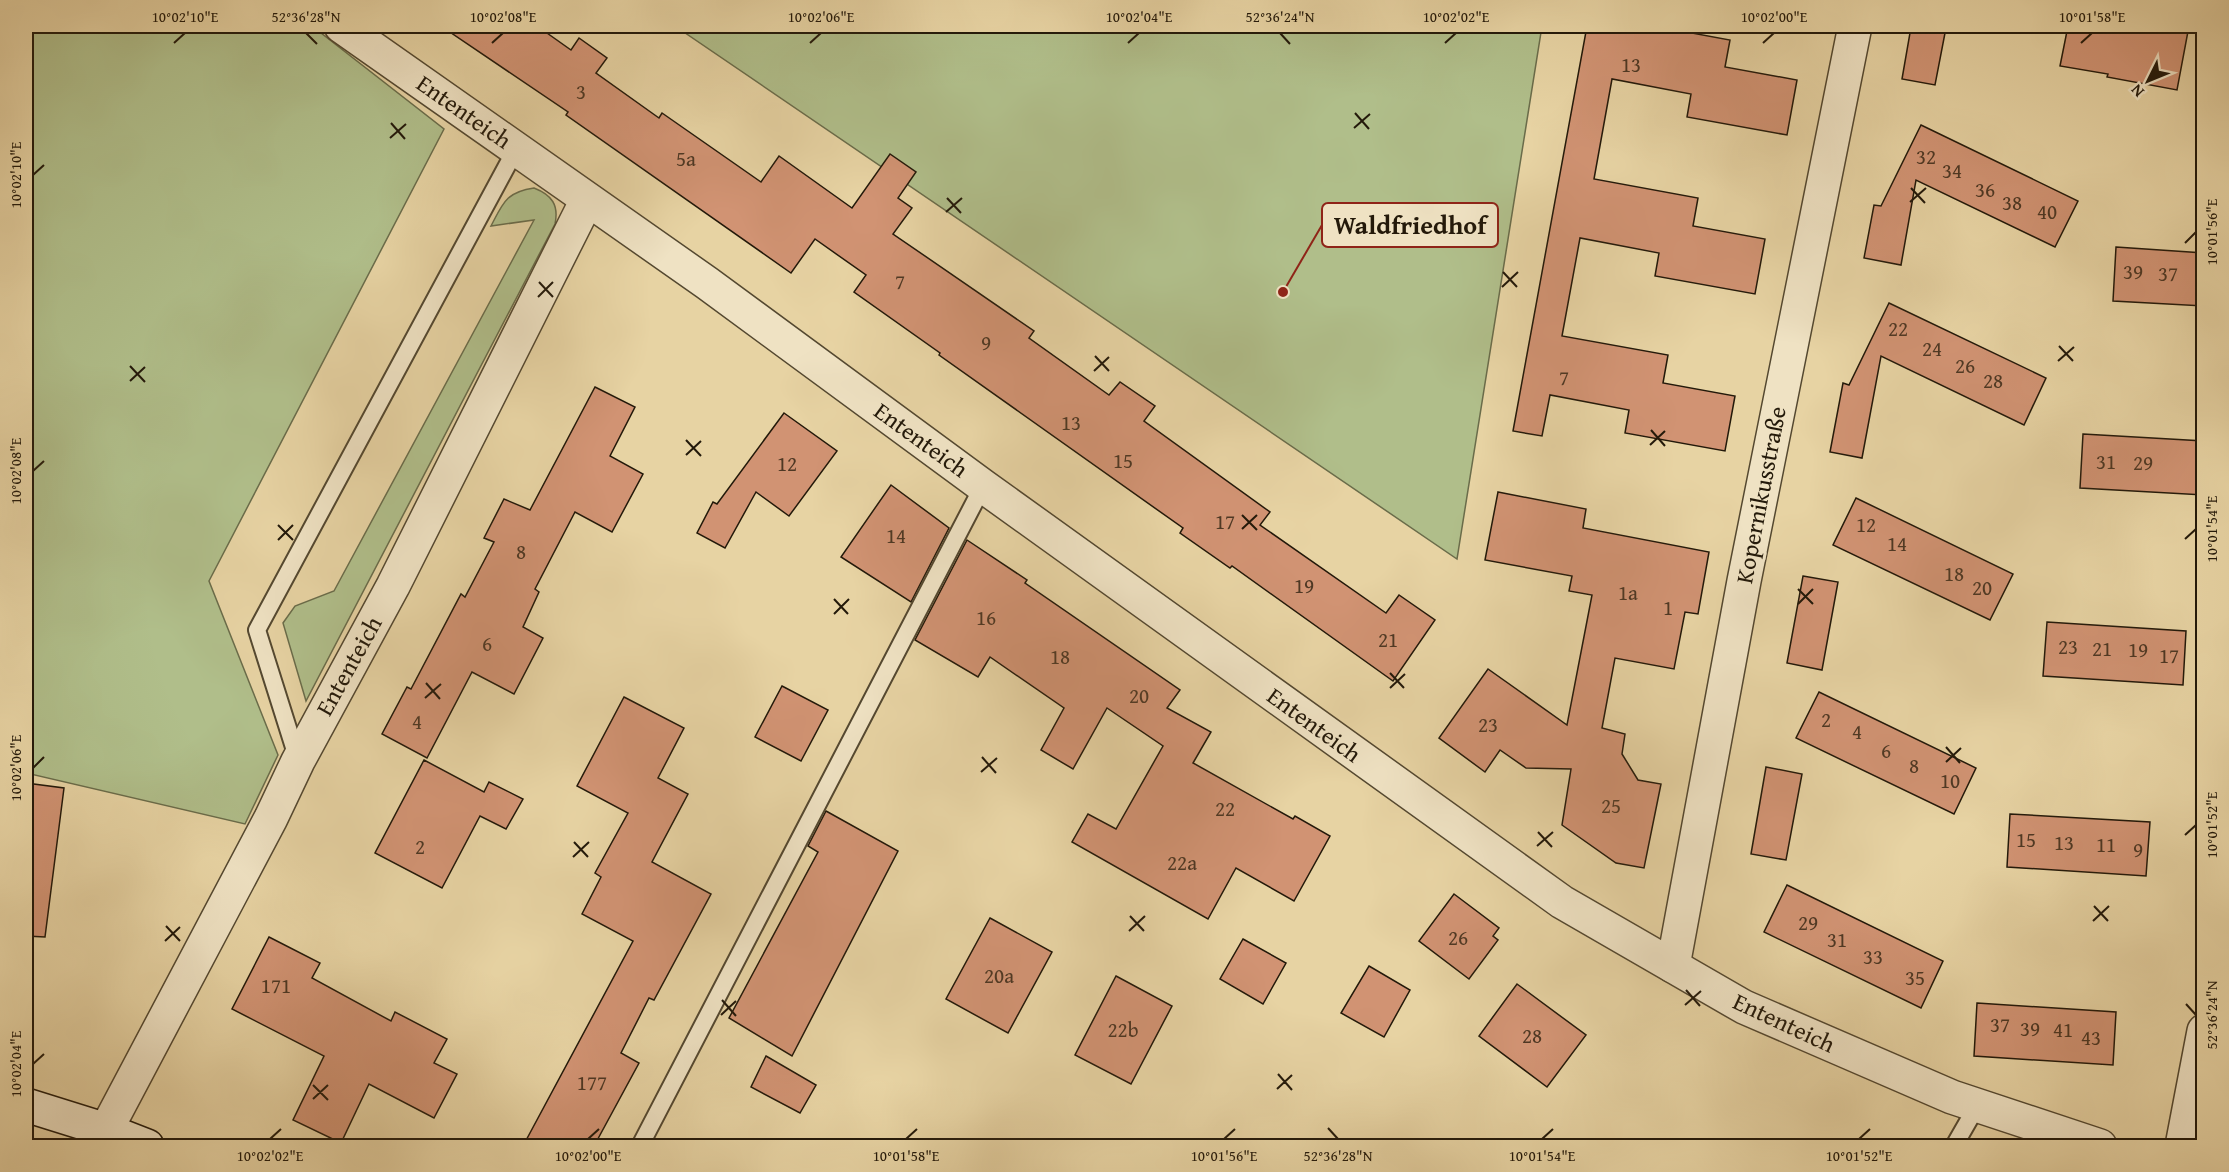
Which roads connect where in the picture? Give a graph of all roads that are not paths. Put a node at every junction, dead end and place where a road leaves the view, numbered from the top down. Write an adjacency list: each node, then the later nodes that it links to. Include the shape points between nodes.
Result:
1 (341, 26): 3 (street, Ententeich)
2 (1855, 26): 7 (street, Kopernikusstraße, via 1744,581)
3 (516, 148): 4 (street, Ententeich); 6 (lane, via 257,630)
4 (587, 200): 5 (street, Ententeich); 6 (street, Ententeich, via 393,586)
5 (983, 486): 7 (street, Ententeich, via 1562,902); 13 (lane)
6 (298, 761): 11 (street, Ententeich)
7 (1673, 966): 10 (street, Ententeich, via 1744,1007)
8 (2204, 1031): 16 (street)
9 (26, 1105): 11 (street)
10 (1977, 1106): 14 (lane); 15 (street, Ententeich)
11 (106, 1130): 12 (street)
12 (147, 1146)
13 (640, 1146)
14 (1954, 1146)
15 (2100, 1146)
16 (2182, 1146)

